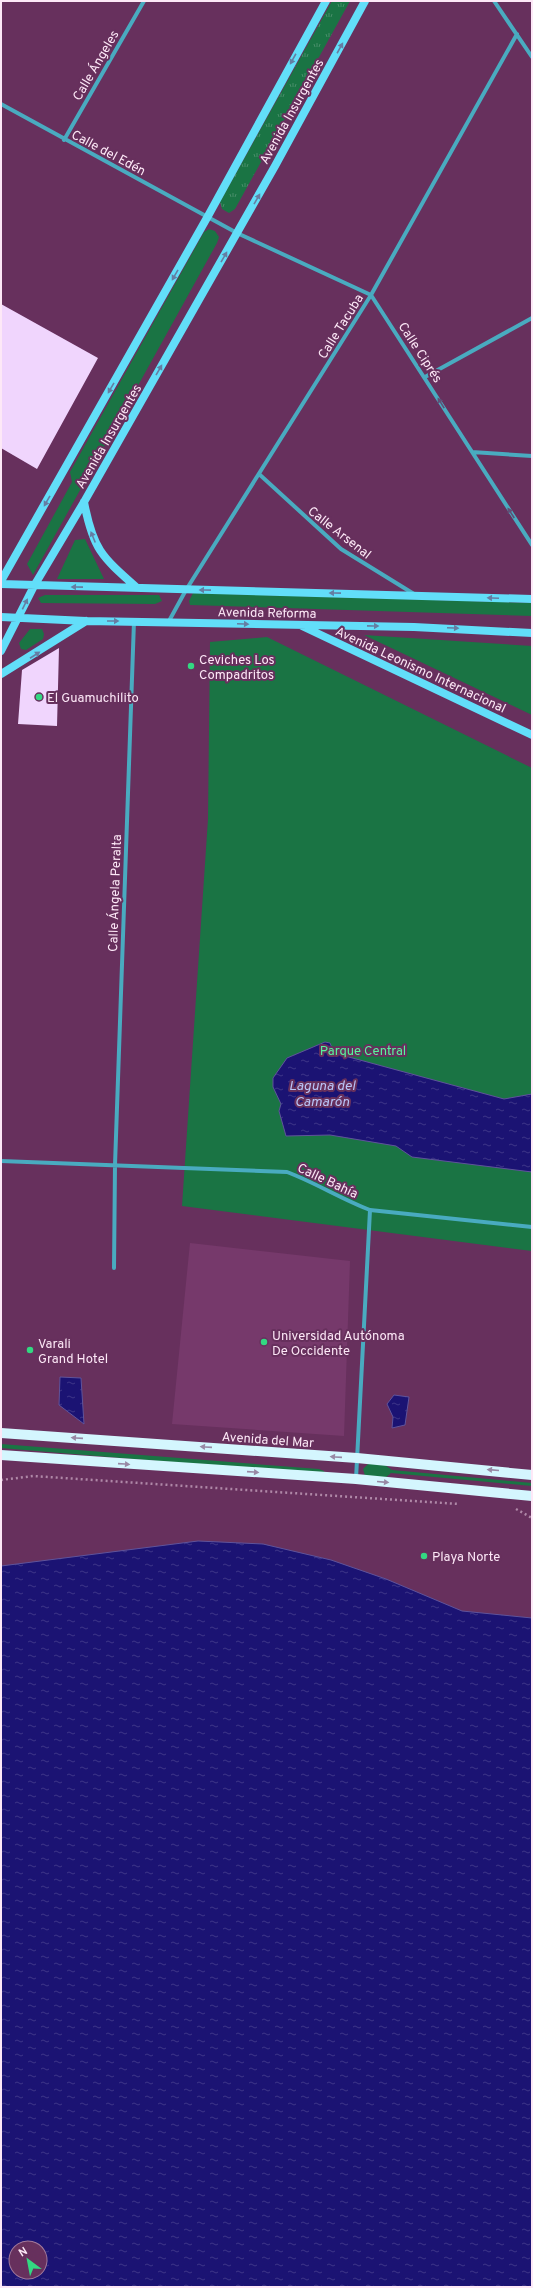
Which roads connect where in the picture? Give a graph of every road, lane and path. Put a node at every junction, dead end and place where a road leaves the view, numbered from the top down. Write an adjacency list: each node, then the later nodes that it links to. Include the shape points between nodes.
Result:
1 (144, 1): 8 (street, Calle Ángeles)
2 (326, 1): 9 (main road, Avenida Insurgentes, one-way to 9)
3 (365, 1): 10 (main road, Avenida Insurgentes, one-way to 3)
4 (494, 1): 5 (street)
5 (517, 34): 6 (street); 11 (street, Calle Tacuba)
6 (532, 57)
7 (1, 104): 8 (street, Calle del Edén)
8 (64, 140): 9 (street, Calle del Edén)
9 (208, 216): 10 (street); 19 (main road, Avenida Insurgentes, one-way to 19)
10 (237, 233): 11 (street); 17 (main road, Avenida Insurgentes, one-way to 10)
11 (371, 295): 13 (street, Calle Ciprés); 16 (street, Calle Tacuba)
12 (532, 318): 13 (street)
13 (425, 377): 14 (street, Calle Ciprés, one-way to 13)
14 (472, 452): 15 (street); 18 (street, Calle Ciprés, one-way to 14)
15 (532, 456)
16 (259, 474): 23 (street, Calle Tacuba); 24 (street, Calle Arsenal, via 341,549)
17 (84, 502): 21 (main road, Avenida Insurgentes); 22 (main road, one-way to 17, via 98,550 90,531)
18 (532, 545)
19 (1, 581)
20 (1, 584): 21 (main road, Avenida Reforma)
21 (34, 586): 22 (main road, Avenida Reforma, one-way to 21); 27 (main road, Avenida Insurgentes, one-way to 21)
22 (136, 588): 23 (main road, Avenida Reforma)
23 (186, 590): 24 (main road, Avenida Reforma, one-way to 23); 30 (street, Calle Tacuba)
24 (416, 595): 25 (main road, Avenida Reforma, one-way to 24)
25 (532, 599)
26 (1, 617): 27 (main road, Avenida Reforma)
27 (18, 618): 28 (main road, Avenida Reforma); 33 (main road, Avenida Insurgentes)
28 (86, 621): 29 (main road, Avenida Reforma, one-way to 29); 34 (main road, one-way to 28)
29 (134, 621): 30 (main road, Avenida Reforma); 37 (street, Calle Ángela Peralta)
30 (169, 621): 31 (main road, Avenida Reforma, one-way to 31)
31 (300, 625): 32 (main road, Avenida Reforma, one-way to 32, via 429,627); 35 (main road, Avenida Leonismo Internacional)
32 (532, 633)
33 (1, 651)
34 (1, 674)
35 (532, 735)
36 (1, 1161): 37 (street, Calle Bahía)
37 (115, 1165): 38 (street, Calle Bahía, via 287,1172); 40 (street, Calle Ángela Peralta)
38 (370, 1210): 39 (street, Calle Bahía); 43 (street)
39 (532, 1227)
40 (114, 1268)
41 (1, 1433): 43 (main road, Avenida del Mar, one-way to 41)
42 (1, 1455): 45 (main road, one-way to 45)
43 (357, 1458): 44 (main road, Avenida del Mar, one-way to 43); 45 (street)
44 (532, 1475)
45 (356, 1479): 47 (main road, one-way to 47)
46 (1, 1480): 48 (path, via 34,1476)
47 (532, 1496)
48 (467, 1505)
49 (514, 1508): 50 (path)
50 (532, 1518)

